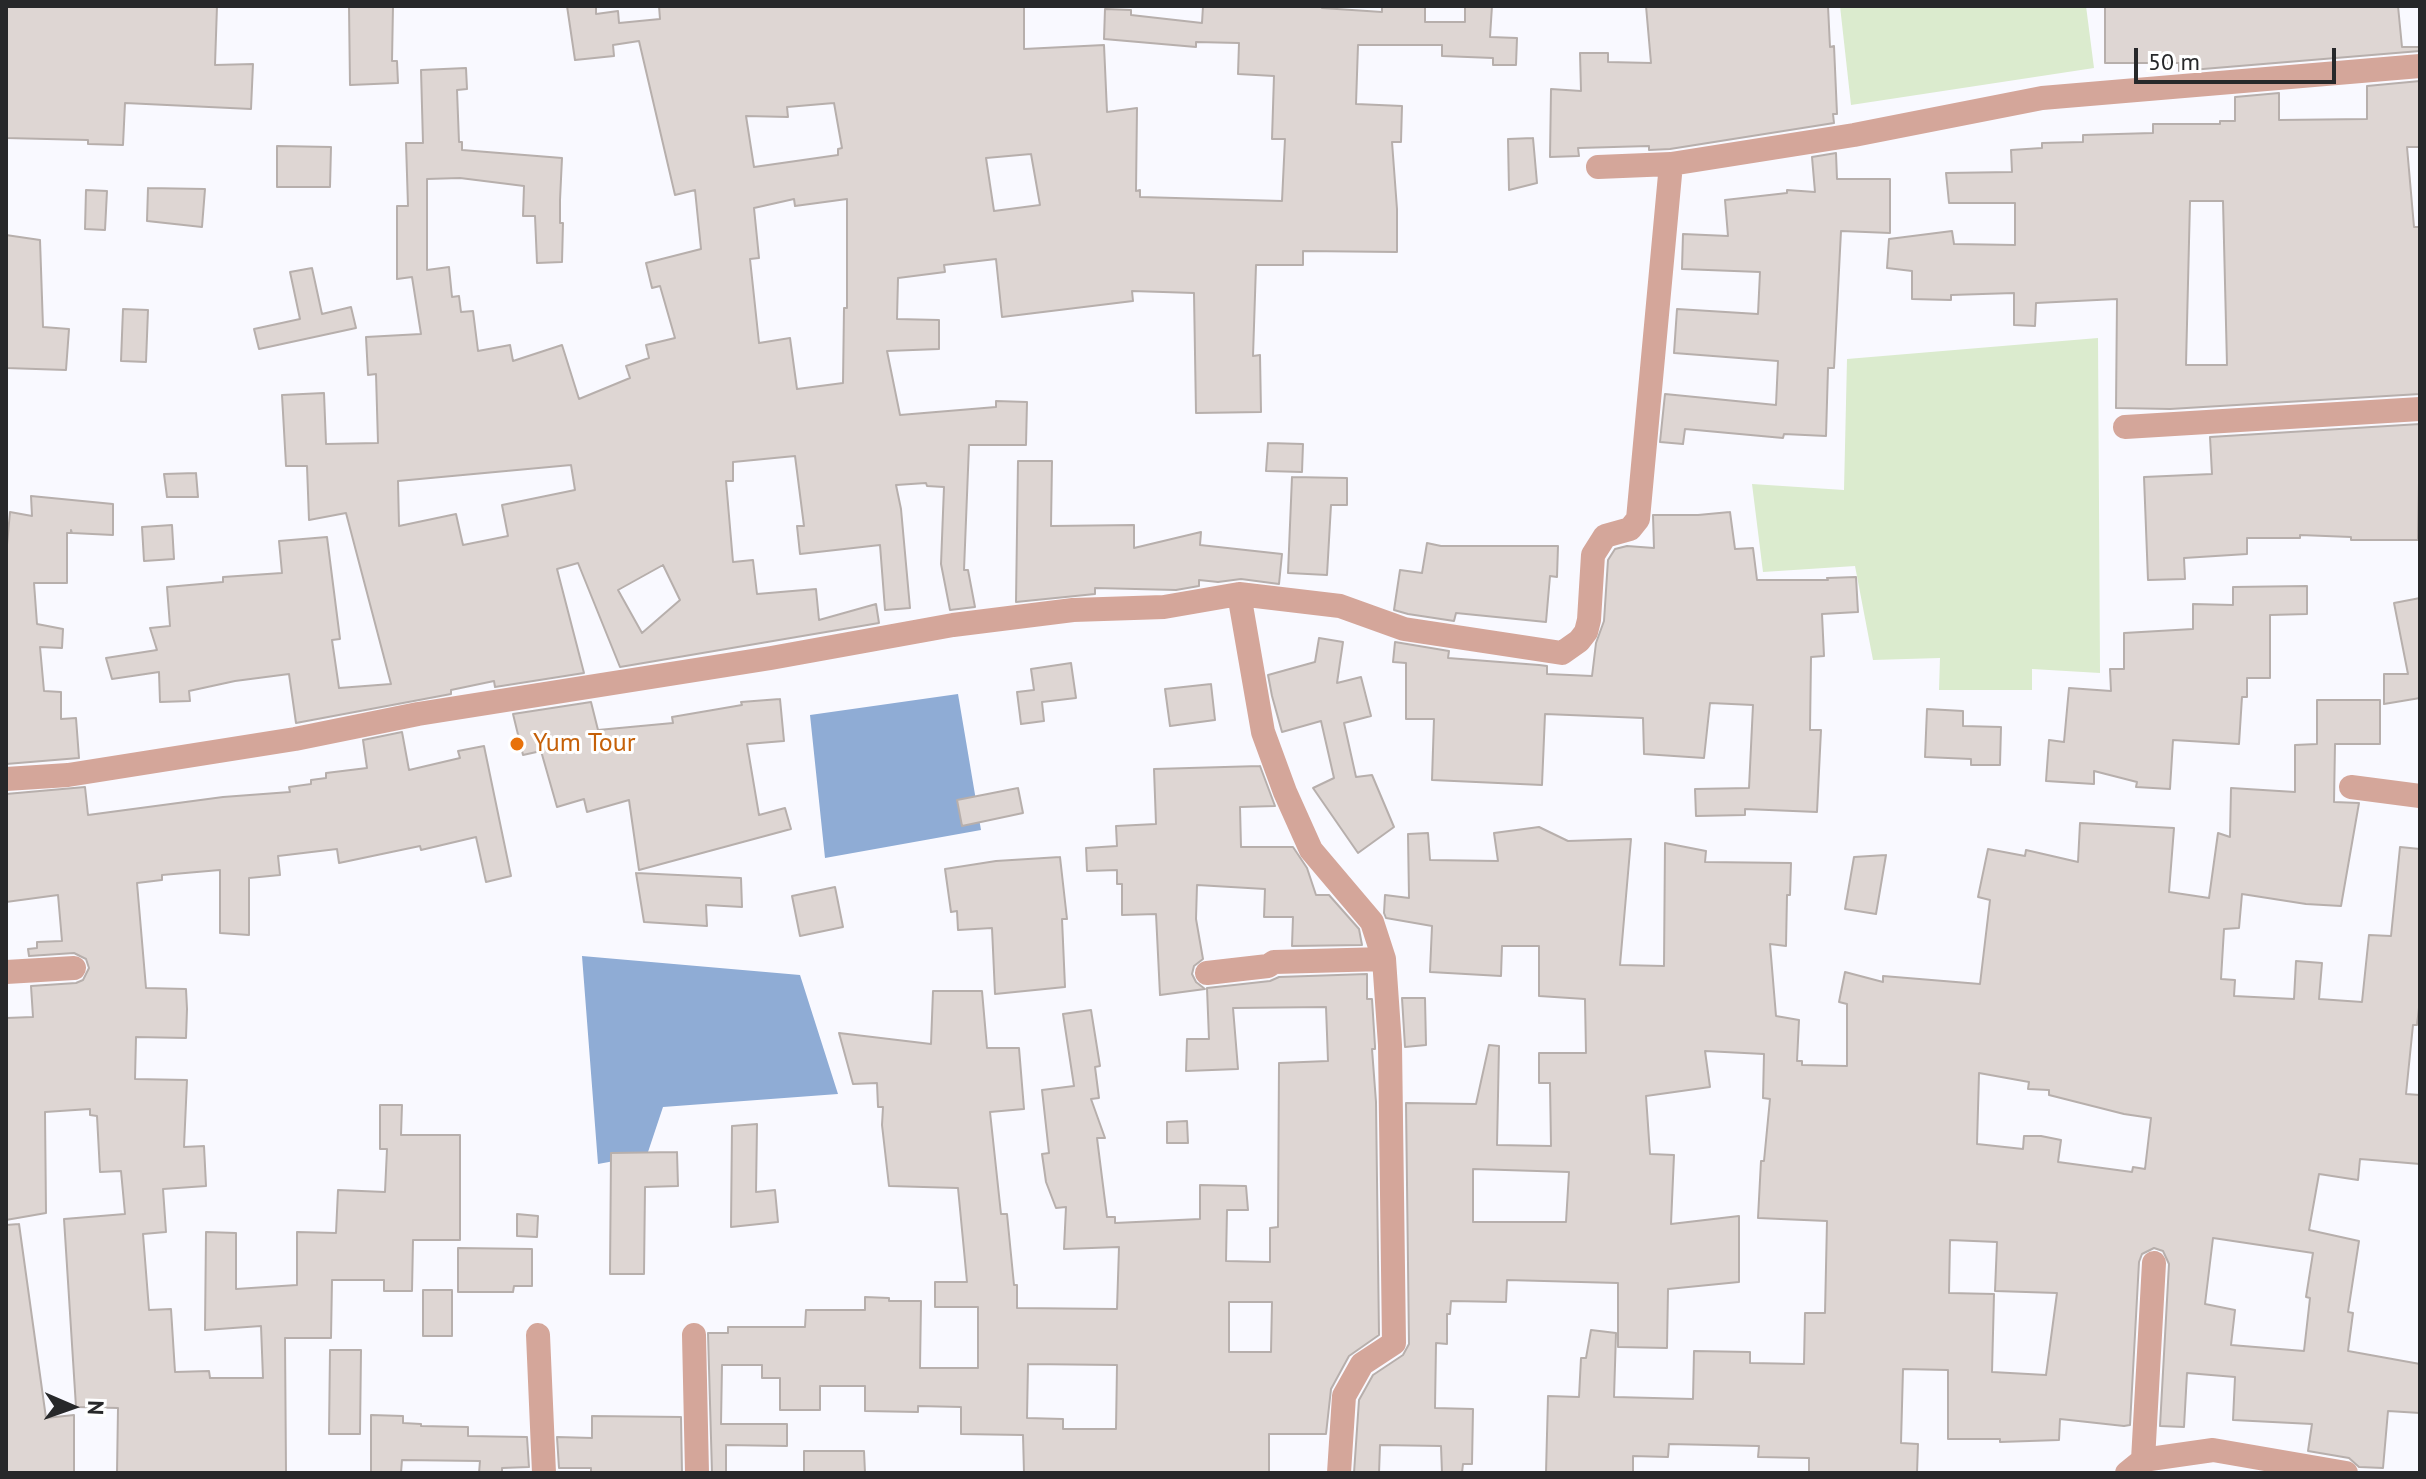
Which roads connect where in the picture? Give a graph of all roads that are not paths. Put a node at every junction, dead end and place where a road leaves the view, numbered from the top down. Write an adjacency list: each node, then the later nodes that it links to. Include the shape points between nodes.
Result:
1 (2420, 66): 2 (street, via 2042,98)
2 (1671, 164): 3 (street); 6 (street, via 1638,519 1630,529 1605,536 1593,555 1589,620 1579,641 1562,653 1404,629 1340,606)
3 (1598, 167)
4 (2420, 409): 5 (street)
5 (2125, 427)
6 (1239, 594): 7 (street, via 1164,607 1073,610 953,625 295,739 68,775); 10 (street, via 1263,732 1285,792 1311,850 1372,922)
7 (6, 779)
8 (2351, 787): 9 (street)
9 (2420, 796)
10 (1384, 959): 13 (street, via 1274,962); 20 (street, via 1394,1343 1362,1364 1344,1396)
11 (74, 968): 12 (street)
12 (6, 972)
13 (1207, 973)
14 (2154, 1263): 17 (street)
15 (538, 1335): 18 (street)
16 (694, 1335): 19 (street)
17 (2135, 1466): 21 (street, via 2213,1450)
18 (544, 1473)
19 (697, 1473)
20 (1339, 1473)
21 (2346, 1473)

